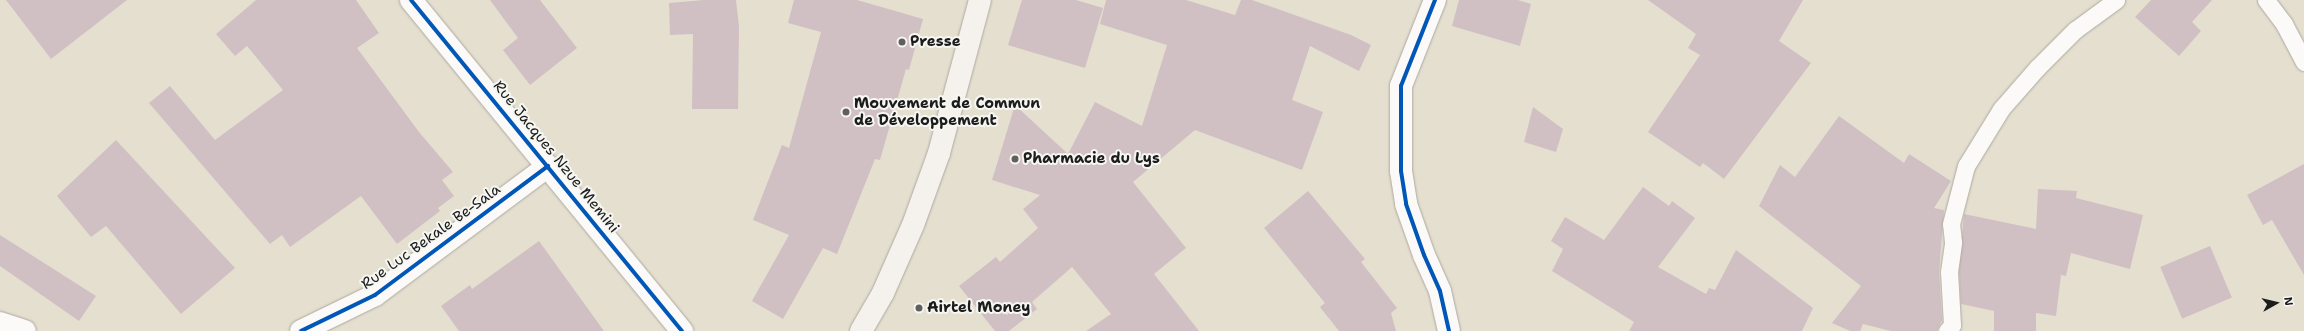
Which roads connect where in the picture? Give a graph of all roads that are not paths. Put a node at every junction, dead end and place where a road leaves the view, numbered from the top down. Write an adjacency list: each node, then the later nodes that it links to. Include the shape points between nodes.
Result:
1 (411, 0): 7 (street, Rue Jacques Nzue Memini)
2 (980, 0): 12 (main road, via 940,152 883,293)
3 (1435, 0): 13 (street, via 1401,86 1401,171 1406,204 1440,291)
4 (2116, 0): 14 (lane, via 2074,30 2037,68 2001,109 1966,166 1951,224 1949,272 1952,325)
5 (2266, 0): 6 (lane, via 2284,24)
6 (2304, 62)
7 (548, 166): 10 (street, Rue Luc Bekale Be-Sala, via 375,295); 11 (street, Rue Jacques Nzue Memini)
8 (0, 323): 9 (street)
9 (25, 331)
10 (301, 331)
11 (682, 331)
12 (861, 331)
13 (1449, 331)
14 (1947, 331)

